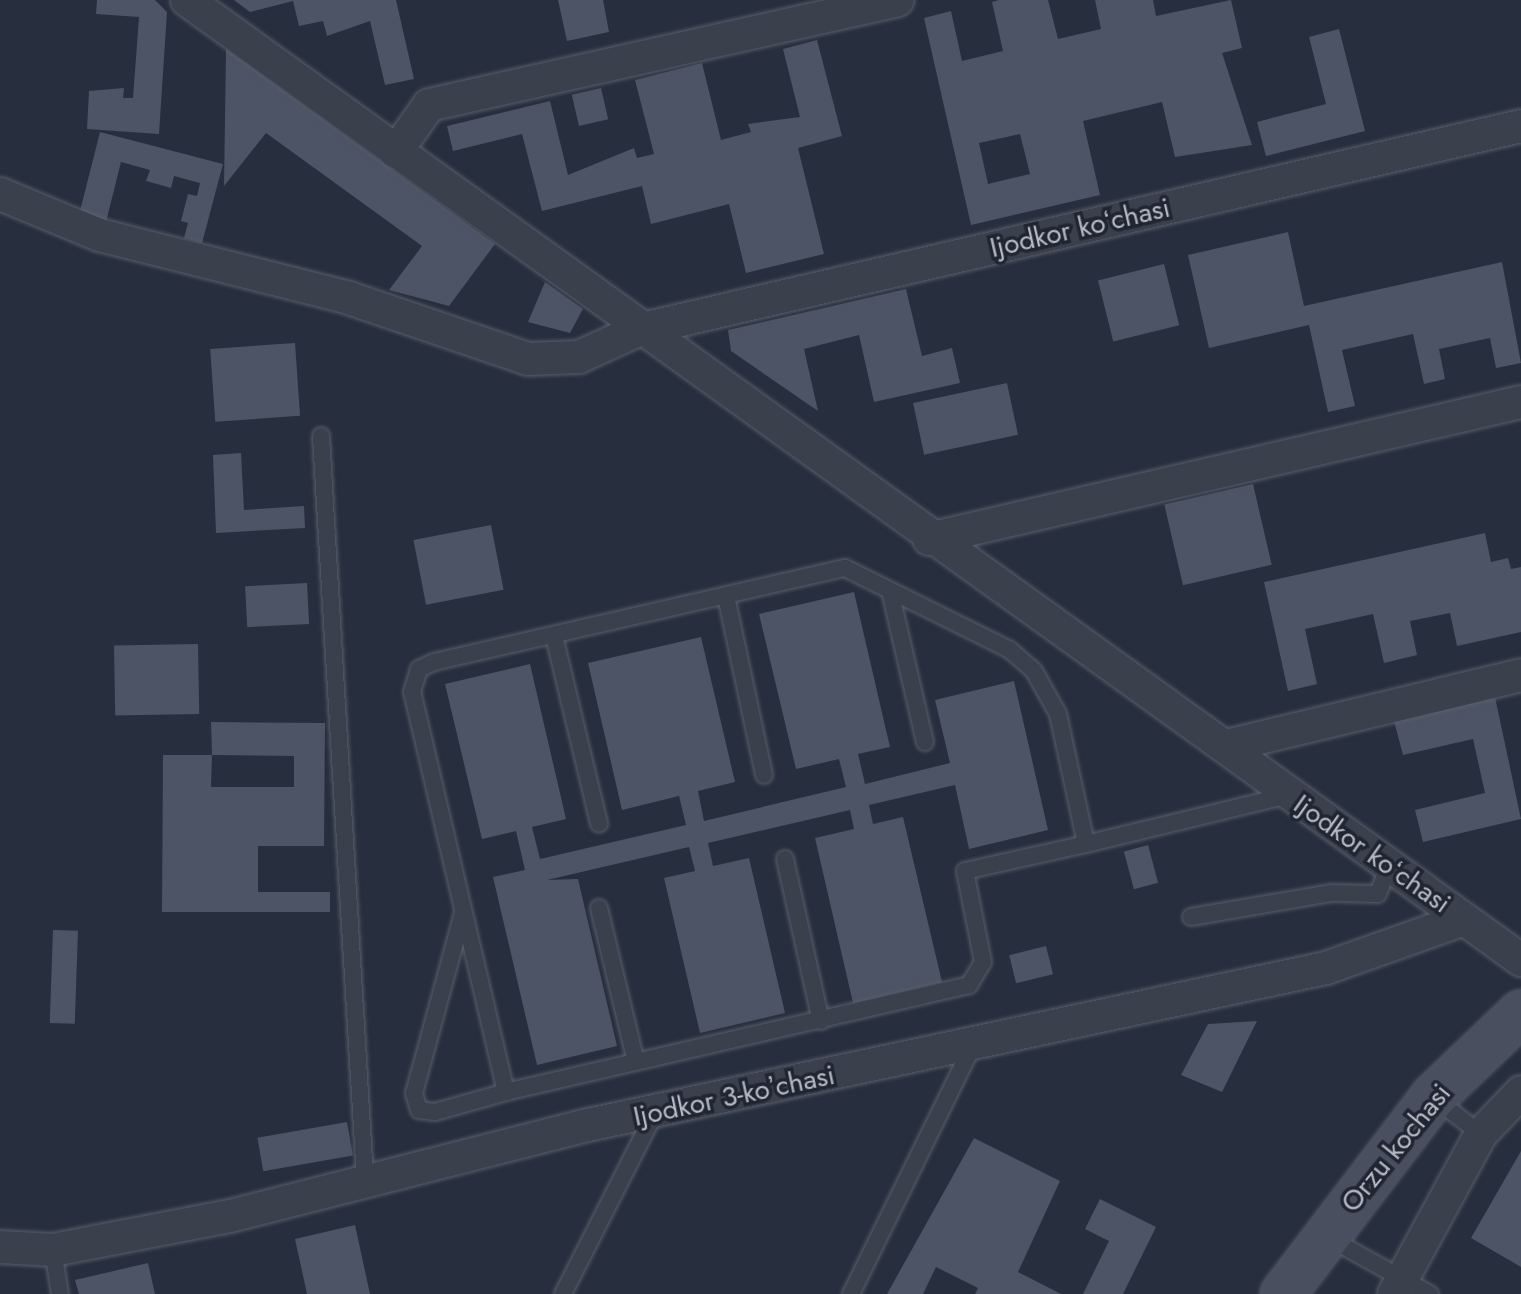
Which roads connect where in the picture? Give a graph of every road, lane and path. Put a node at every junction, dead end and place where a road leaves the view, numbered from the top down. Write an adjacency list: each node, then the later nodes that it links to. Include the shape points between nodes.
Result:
1 (187, 0): 4 (street, Ijodkor koʻchasi)
2 (897, 0): 4 (street, via 429,105)
3 (1521, 126): 6 (street, Ijodkor koʻchasi)
4 (396, 152): 6 (street, Ijodkor koʻchasi)
5 (0, 194): 6 (street, via 99,235 349,298 528,359 579,357)
6 (638, 330): 9 (street, Ijodkor koʻchasi)
7 (1521, 402): 9 (street)
8 (321, 436): 36 (lane)
9 (929, 539): 15 (street, Ijodkor koʻchasi)
10 (891, 595): 11 (lane, via 845,568); 14 (lane); 19 (lane, via 1010,650 1034,671 1058,714)
11 (726, 596): 12 (lane); 16 (lane)
12 (554, 636): 18 (lane); 23 (lane, via 419,669 412,692)
13 (1521, 675): 15 (street)
14 (925, 742)
15 (1226, 746): 17 (street, Ijodkor koʻchasi)
16 (764, 775)
17 (1289, 795): 19 (lane); 21 (street, Ijodkor koʻchasi)
18 (599, 824)
19 (1086, 844): 28 (lane, via 965,871 983,962 969,985)
20 (785, 859): 28 (lane)
21 (1389, 866): 24 (lane, via 1378,894 1332,893); 25 (street, Ijodkor koʻchasi)
22 (599, 908): 30 (lane)
23 (463, 912): 31 (lane); 31 (lane, via 414,1093 419,1110 435,1112)
24 (1191, 917)
25 (1464, 919): 26 (street, Ijodkor koʻchasi); 29 (street, Ijodkor 3-koʼchasi, via 1326,968)
26 (1521, 960)
27 (1521, 1013): 33 (main road, Orzu kochasi)
28 (821, 1021): 30 (lane)
29 (974, 1043): 34 (street, Ijodkor 3-koʼchasi); 43 (lane)
30 (636, 1062): 31 (lane)
31 (506, 1092)
32 (1521, 1092): 35 (street)
33 (1433, 1097): 35 (lane); 37 (main road, Orzu kochasi)
34 (654, 1115): 36 (street, Ijodkor 3-koʼchasi); 42 (lane)
35 (1481, 1134): 40 (street)
36 (365, 1178): 39 (street, Ijodkor 3-koʼchasi, via 230,1216)
37 (1326, 1236): 40 (lane); 44 (main road, Orzu kochasi)
38 (0, 1247): 39 (street, Ijodkor 3-koʼchasi)
39 (53, 1250): 41 (lane)
40 (1409, 1289)
41 (60, 1294)
42 (563, 1294)
43 (851, 1294)
44 (1283, 1294)

